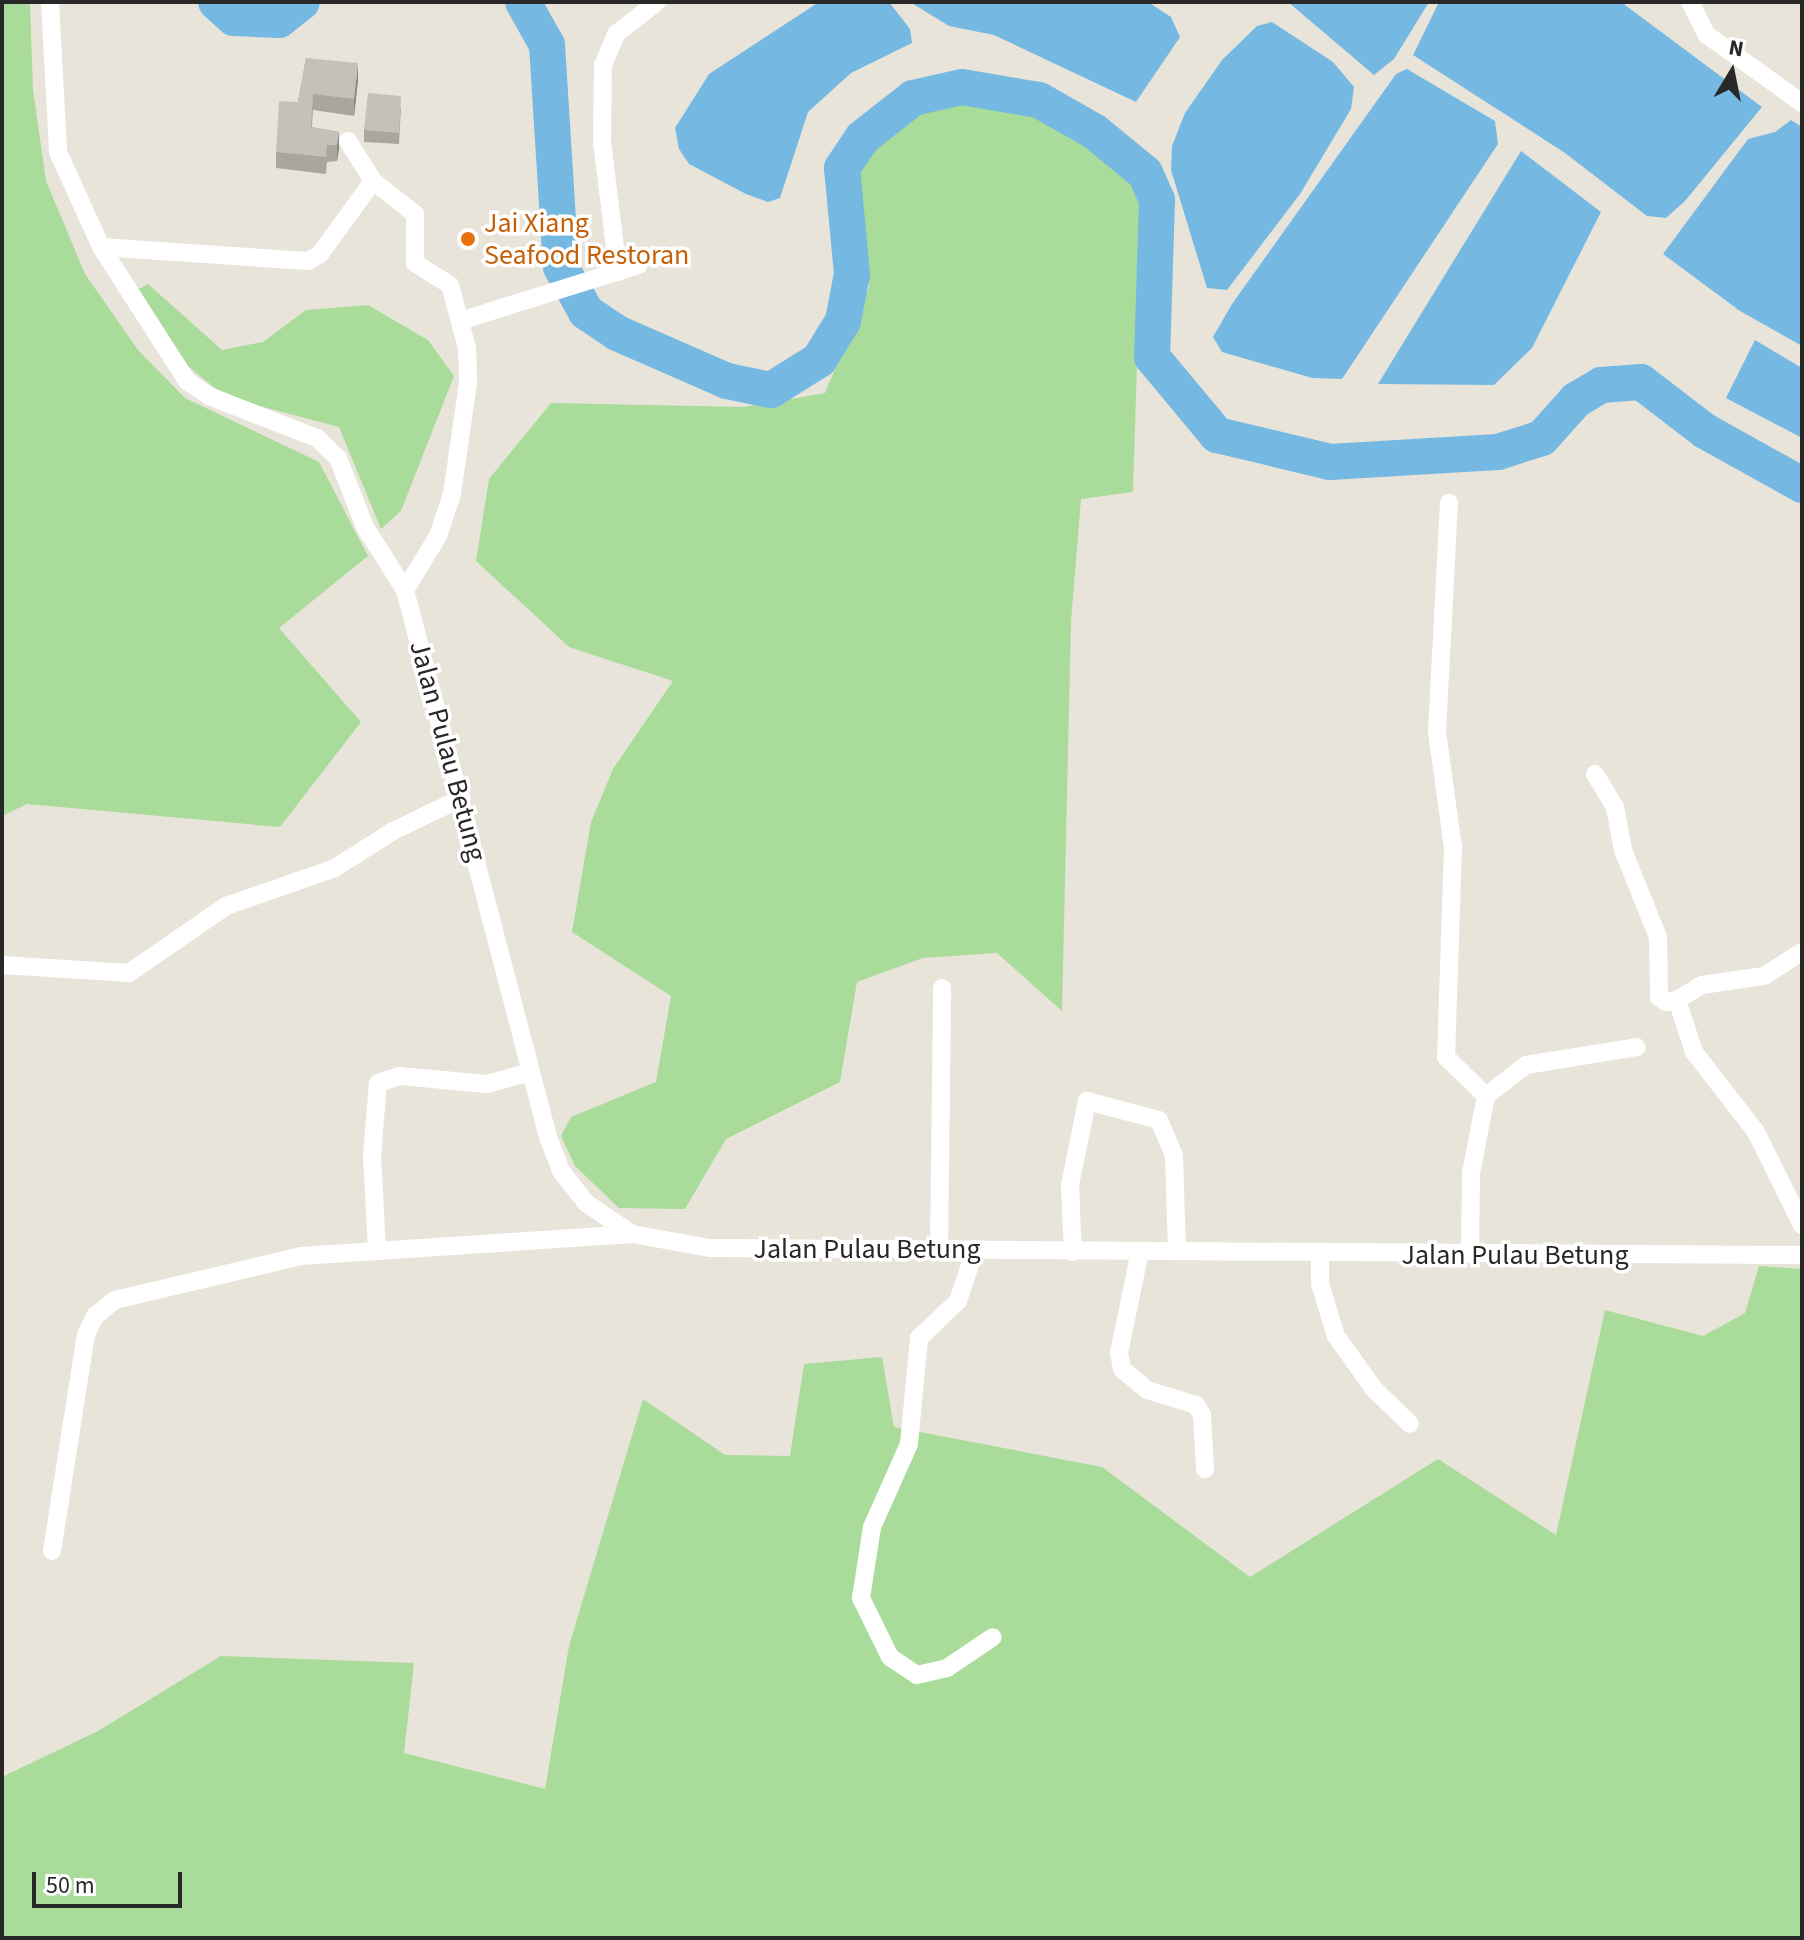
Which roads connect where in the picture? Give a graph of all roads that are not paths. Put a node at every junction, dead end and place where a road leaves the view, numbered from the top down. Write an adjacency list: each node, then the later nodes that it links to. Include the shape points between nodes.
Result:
1 (50, 2): 7 (street, Jalan Pulau Betung, via 58,152)
2 (657, 2): 9 (street, via 616,34 603,65 602,142)
3 (1690, 2): 4 (street, via 1707,35)
4 (1802, 103)
5 (348, 141): 6 (street)
6 (373, 181): 7 (street, via 320,254 308,261); 10 (street, via 412,209 415,263 447,280)
7 (101, 247): 12 (street, Jalan Pulau Betung, via 187,381 209,396 317,438 338,458 365,527)
8 (639, 265): 9 (street)
9 (615, 274): 10 (street)
10 (463, 320): 12 (street, via 468,383 452,494 438,536)
11 (1449, 503): 21 (street, via 1437,732 1453,847 1446,1057)
12 (405, 590): 14 (street, Jalan Pulau Betung)
13 (1595, 774): 18 (street, via 1615,807 1623,850 1658,937 1659,997)
14 (462, 798): 16 (street, via 393,831 335,868 226,906 129,973); 20 (street, Jalan Pulau Betung)
15 (1802, 952): 18 (street, via 1764,976 1702,985)
16 (2, 965)
17 (942, 988): 25 (street)
18 (1677, 1000): 22 (street, via 1694,1052 1756,1132)
19 (1637, 1047): 21 (street, via 1526,1065)
20 (530, 1072): 23 (street, Jalan Pulau Betung, via 561,1171 586,1203); 24 (street, via 487,1084 400,1076 378,1083 372,1156)
21 (1486, 1096): 31 (street, via 1471,1173)
22 (1802, 1225)
23 (632, 1234): 24 (street); 25 (street, Jalan Pulau Betung, via 710,1248)
24 (377, 1248): 35 (street, via 245,1266 115,1300 95,1316 86,1335)
25 (939, 1249): 26 (street, Jalan Pulau Betung)
26 (975, 1250): 29 (street, Jalan Pulau Betung); 36 (street, via 958,1301 919,1338 909,1444 872,1527 861,1598 890,1657 917,1675 947,1668)
27 (1140, 1251): 28 (street, Jalan Pulau Betung); 29 (street, Jalan Pulau Betung); 34 (street, via 1119,1353 1122,1369 1147,1390 1196,1405 1202,1415)
28 (1177, 1251): 29 (street, via 1174,1156 1159,1120 1087,1101 1070,1185); 30 (street, Jalan Pulau Betung)
29 (1073, 1252)
30 (1320, 1254): 31 (street, Jalan Pulau Betung); 33 (street, via 1320,1284 1336,1336 1381,1398)
31 (1470, 1254): 32 (street, Jalan Pulau Betung)
32 (1802, 1255)
33 (1410, 1424)
34 (1205, 1469)
35 (52, 1551)
36 (993, 1637)

